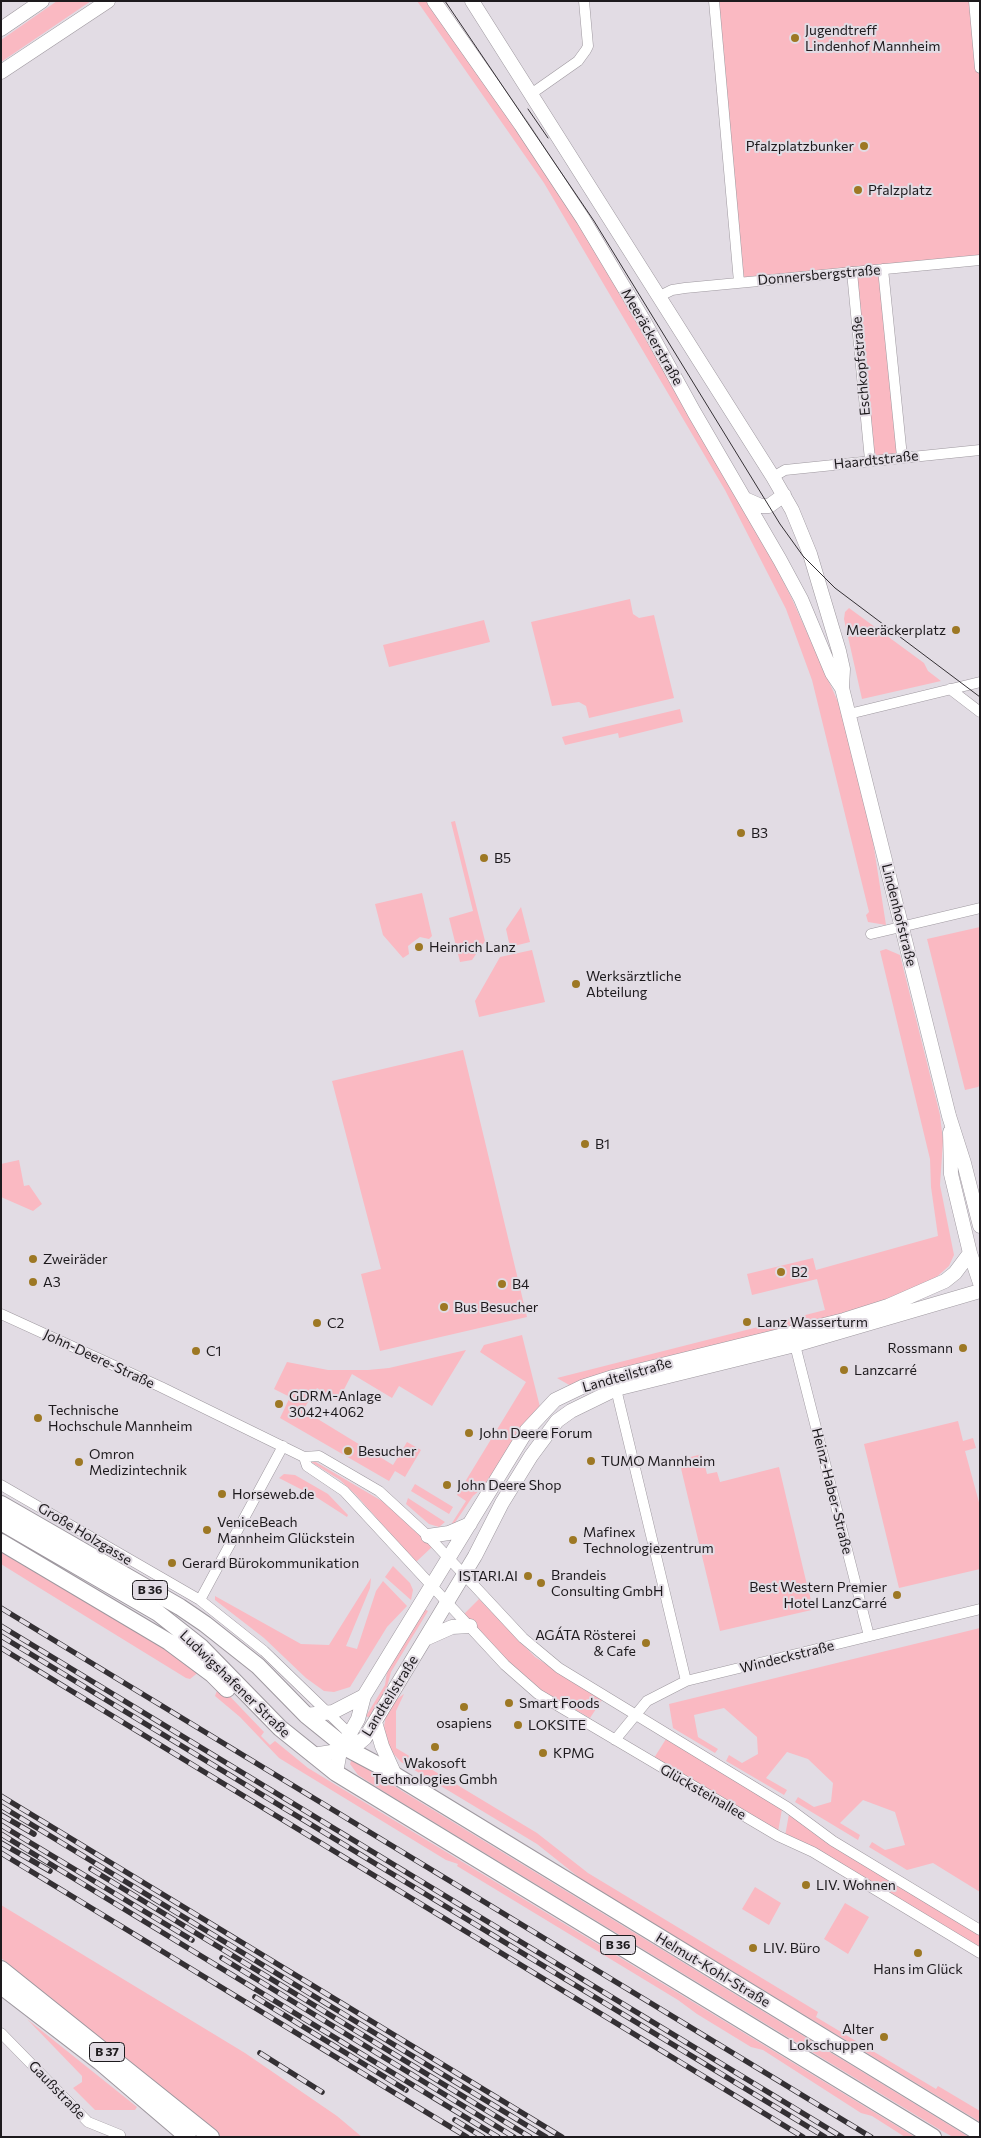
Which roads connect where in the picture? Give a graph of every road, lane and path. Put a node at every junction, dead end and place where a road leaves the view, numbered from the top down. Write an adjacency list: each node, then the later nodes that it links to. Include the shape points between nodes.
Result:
1 (42, 1): 8 (street)
2 (108, 1): 11 (street)
3 (584, 1): 12 (street, via 588,46 578,61)
4 (714, 1): 16 (street)
5 (974, 1): 9 (street)
6 (471, 3): 12 (street, Meeräckerstraße)
7 (441, 4): 23 (street, Meeräckerstraße, via 583,219)
8 (1, 29)
9 (978, 39): 10 (street)
10 (980, 68)
11 (1, 72)
12 (531, 94): 17 (street, Meeräckerstraße)
13 (980, 260): 14 (street, Donnersbergstraße)
14 (883, 269): 15 (street, Donnersbergstraße); 19 (street)
15 (852, 272): 16 (street, Donnersbergstraße); 20 (street, Eschkopfstraße)
16 (739, 282): 17 (street, Donnersbergstraße, via 672,290)
17 (660, 296): 21 (street, Meeräckerstraße)
18 (980, 450): 19 (street, Haardtstraße)
19 (902, 457): 20 (street, Haardtstraße)
20 (870, 460): 21 (street, Haardtstraße, via 785,470)
21 (773, 476): 22 (street, Meeräckerstraße)
22 (784, 495): 23 (street, via 769,506); 25 (street, Meeräckerstraße, via 816,569 841,660)
23 (745, 500): 25 (street, Meeräckerstraße, via 780,560)
24 (980, 682): 26 (street)
25 (842, 688): 28 (street, Meeräckerstraße)
26 (950, 689): 27 (street); 28 (street)
27 (980, 712)
28 (850, 714): 30 (street, Lindenhofstraße)
29 (980, 908): 30 (street)
30 (902, 926): 31 (street); 32 (street, Lindenhofstraße)
31 (871, 934)
32 (949, 1116): 33 (street, Lindenhofstraße); 34 (street, Lindenhofstraße, via 951,1174)
33 (980, 1226)
34 (970, 1253): 35 (street, Lindenhofstraße); 45 (street, Landteilstraße, via 955,1274 945,1281 888,1306 844,1320 612,1377 568,1393 556,1400 527,1430)
35 (980, 1283)
36 (980, 1291): 38 (street, Landteilstraße)
37 (1, 1314): 40 (street, John-Deere-Straße)
38 (795, 1345): 39 (street, Landteilstraße); 55 (street, Heinz-Haber-Straße)
39 (616, 1389): 49 (street, Landteilstraße, via 571,1411 543,1437 502,1503); 57 (street)
40 (283, 1446): 41 (street, John-Deere-Straße); 51 (street)
41 (304, 1457): 46 (street, John-Deere-Straße, via 319,1456 379,1491); 50 (street, John-Deere-Straße, via 307,1466 344,1491)
42 (1, 1485): 51 (street, Große Holzgasse)
43 (1, 1504): 60 (main road, Ludwigshafener Straße / B 36, via 205,1624 258,1666)
44 (1, 1522): 65 (main road, Ludwigshafener Straße / B 36, via 138,1600 201,1647 280,1728)
45 (470, 1524): 46 (street, via 449,1533); 48 (street, Landteilstraße)
46 (428, 1536): 48 (street, John-Deere-Straße)
47 (1, 1542): 66 (main road, via 169,1642 212,1674 287,1747 309,1763)
48 (449, 1559): 49 (street, John-Deere-Straße); 50 (street, Landteilstraße)
49 (464, 1575): 52 (street, Landteilstraße); 61 (street, via 532,1647)
50 (432, 1586): 52 (street, John-Deere-Straße); 58 (street, Landteilstraße)
51 (200, 1600): 59 (street, Große Holzgasse, via 264,1651)
52 (448, 1602): 54 (street, Glücksteinallee); 56 (street, Landteilstraße)
53 (980, 1609): 55 (street, Windeckstraße)
54 (470, 1626): 56 (street, via 452,1627); 63 (street, Glücksteinallee, via 531,1688)
55 (869, 1636): 57 (street, Windeckstraße)
56 (425, 1640): 62 (street, Landteilstraße)
57 (686, 1681): 61 (street, Windeckstraße, via 656,1694)
58 (364, 1696): 59 (street); 64 (street, Landteilstraße)
59 (327, 1713): 60 (street); 64 (street, Große Holzgasse)
60 (306, 1715): 64 (main road, Ludwigshafener Straße / B 36)
61 (634, 1715): 63 (street, Windeckstraße); 68 (street)
62 (375, 1722): 64 (street, Landteilstraße); 67 (street)
63 (615, 1740): 69 (street, Glücksteinallee, via 778,1836 813,1852)
64 (348, 1744): 65 (street); 66 (street, Landteilstraße); 67 (main road, Helmut-Kohl-Straße / B 36)
65 (313, 1755): 66 (main road, Helmut-Kohl-Straße / B 36)
66 (336, 1773): 77 (main road, Helmut-Kohl-Straße / B 36)
67 (395, 1776): 73 (main road, Helmut-Kohl-Straße / B 36)
68 (980, 1930)
69 (980, 1953)
70 (1, 1969): 76 (main road, B 37)
71 (5, 1993): 75 (main road, B 37, via 100,2062)
72 (1, 2032): 74 (street, Gaußstraße, via 88,2122)
73 (980, 2133)
74 (120, 2135)
75 (188, 2137)
76 (211, 2137)
77 (933, 2137)

